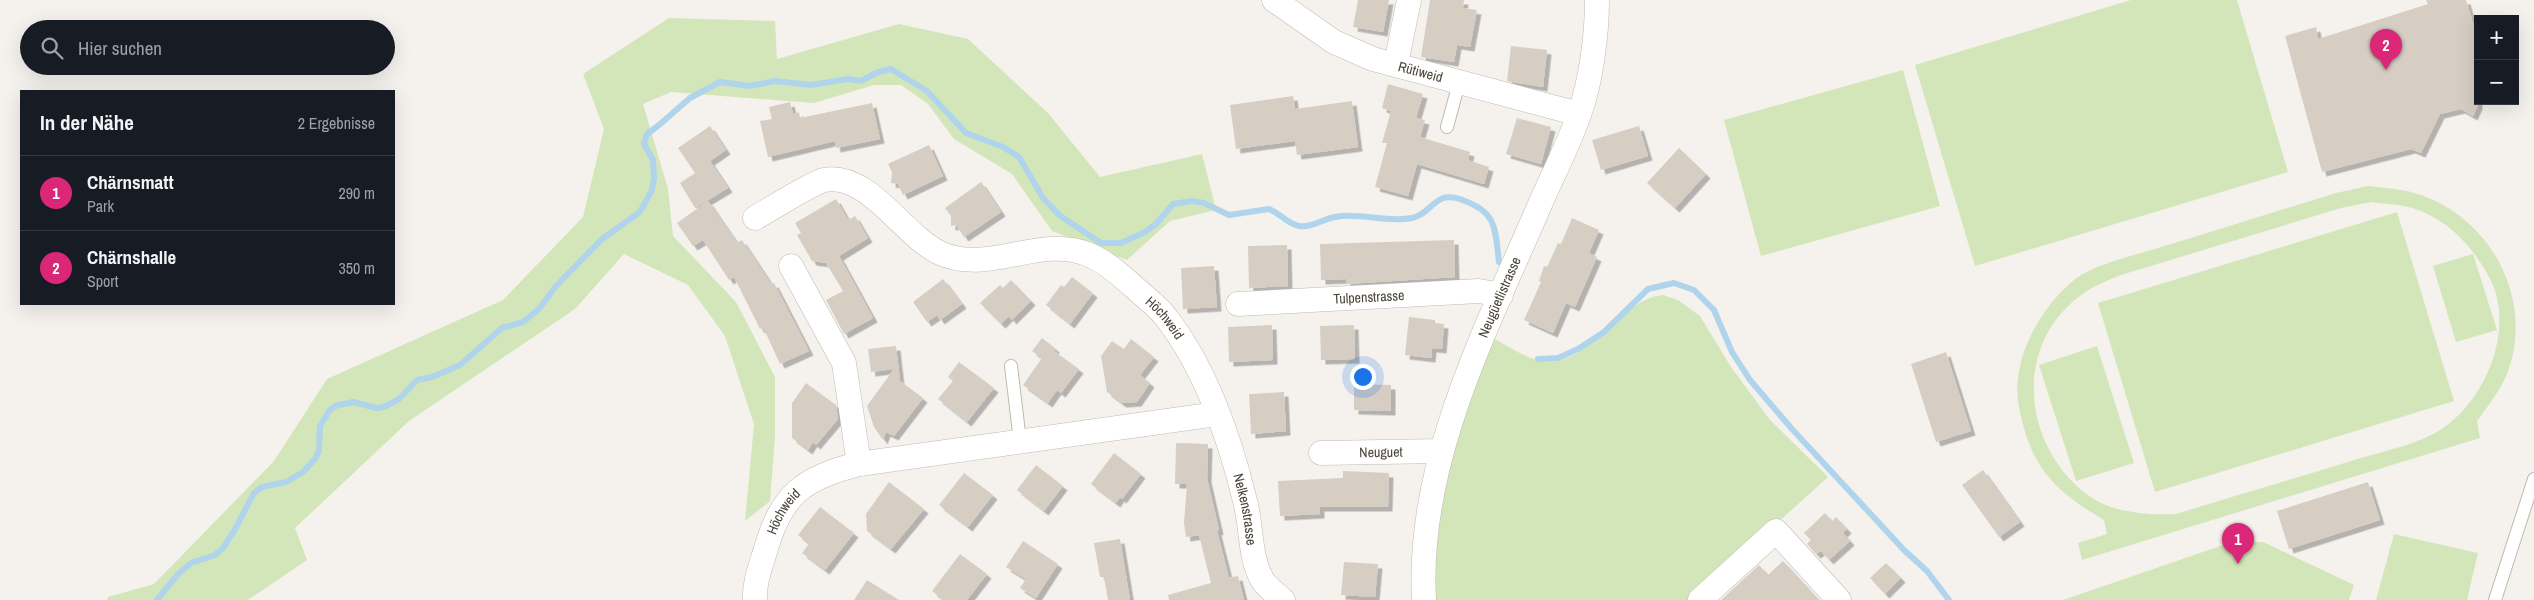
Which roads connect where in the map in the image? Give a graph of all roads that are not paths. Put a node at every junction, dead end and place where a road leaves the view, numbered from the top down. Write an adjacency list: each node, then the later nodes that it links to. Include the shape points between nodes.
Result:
1 (1274, 0): 5 (street, Rütiweid, via 1322,34 1350,49 1373,59)
2 (1409, 0): 4 (street)
3 (1597, 0): 6 (street, Neugüetlistrasse, via 1592,59)
4 (1398, 54)
5 (1459, 83): 6 (street, Rütiweid); 7 (lane)
6 (1579, 114): 10 (street, Neugüetlistrasse)
7 (1447, 127)
8 (755, 218): 13 (street, Höchweid, via 823,180 842,180 859,186 918,240 942,254 983,260 1058,248 1086,254 1118,272 1168,319 1197,367)
9 (791, 266): 17 (street, via 844,363)
10 (1501, 295): 11 (street, Tulpenstrasse, via 1479,291); 15 (street, Neugüetlistrasse, via 1464,385)
11 (1238, 304)
12 (1010, 366): 14 (lane)
13 (1217, 414): 14 (street, Höchweid); 20 (street, Nelkenstrasse, via 1246,502 1256,564 1263,581)
14 (1020, 441): 17 (street, Höchweid)
15 (1442, 451): 16 (street, Neuguet); 21 (street, Neugüetlistrasse, via 1432,497 1422,577)
16 (1321, 453)
17 (858, 464): 19 (street, Höchweid, via 828,471 791,497 769,536 755,583)
18 (2534, 479): 24 (lane)
19 (755, 600)
20 (1283, 600)
21 (1424, 600)
22 (1700, 600): 23 (street, via 1776,531)
23 (1839, 600)
24 (2495, 600)

